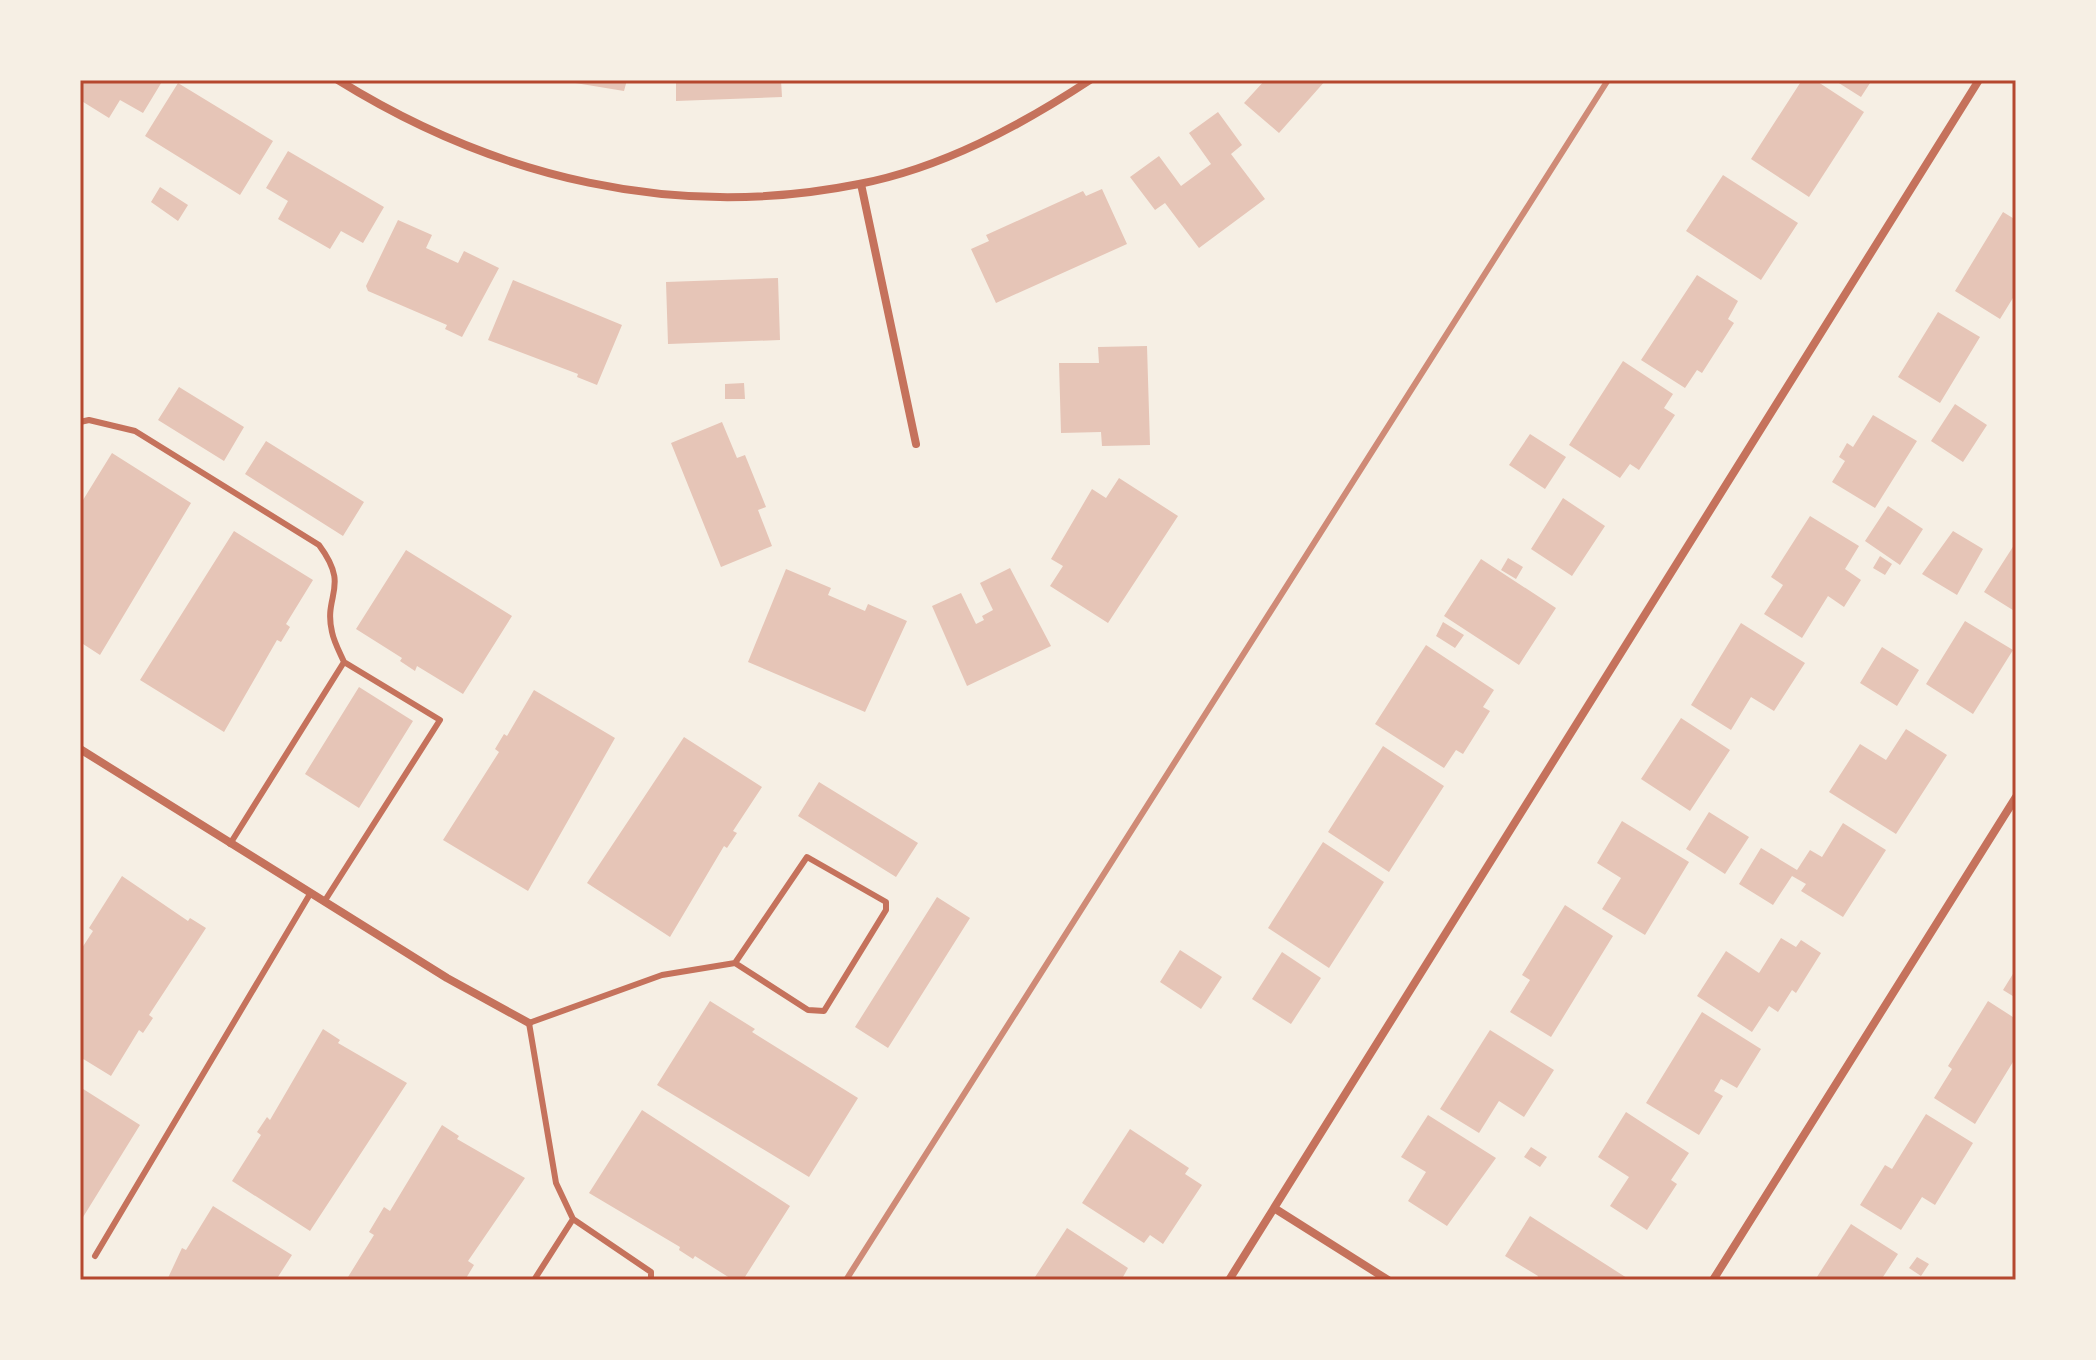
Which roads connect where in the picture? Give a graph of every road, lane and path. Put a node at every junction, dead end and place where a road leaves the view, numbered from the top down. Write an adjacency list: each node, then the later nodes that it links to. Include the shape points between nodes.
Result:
1 (338, 80): 4 (street, via 429,131 549,176 687,197 751,197)
2 (1090, 80): 4 (street, via 953,154)
3 (1979, 80): 15 (street)
4 (861, 184): 6 (street)
5 (80, 422): 7 (lane, via 135,431 319,545 337,582 331,630)
6 (916, 444)
7 (344, 662): 10 (lane); 12 (lane, via 440,720)
8 (80, 749): 10 (street)
9 (2016, 797): 22 (street)
10 (230, 844): 11 (street)
11 (310, 894): 12 (street); 17 (lane)
12 (324, 902): 14 (street)
13 (735, 963): 13 (lane, via 807,857 886,902 824,1011 808,1010); 14 (lane, via 662,975)
14 (529, 1023): 16 (lane, via 556,1183)
15 (1274, 1208): 20 (street); 21 (street)
16 (573, 1219): 18 (lane); 19 (lane, via 651,1272)
17 (95, 1256)
18 (534, 1280)
19 (651, 1280)
20 (1229, 1280)
21 (1388, 1280)
22 (1713, 1280)

